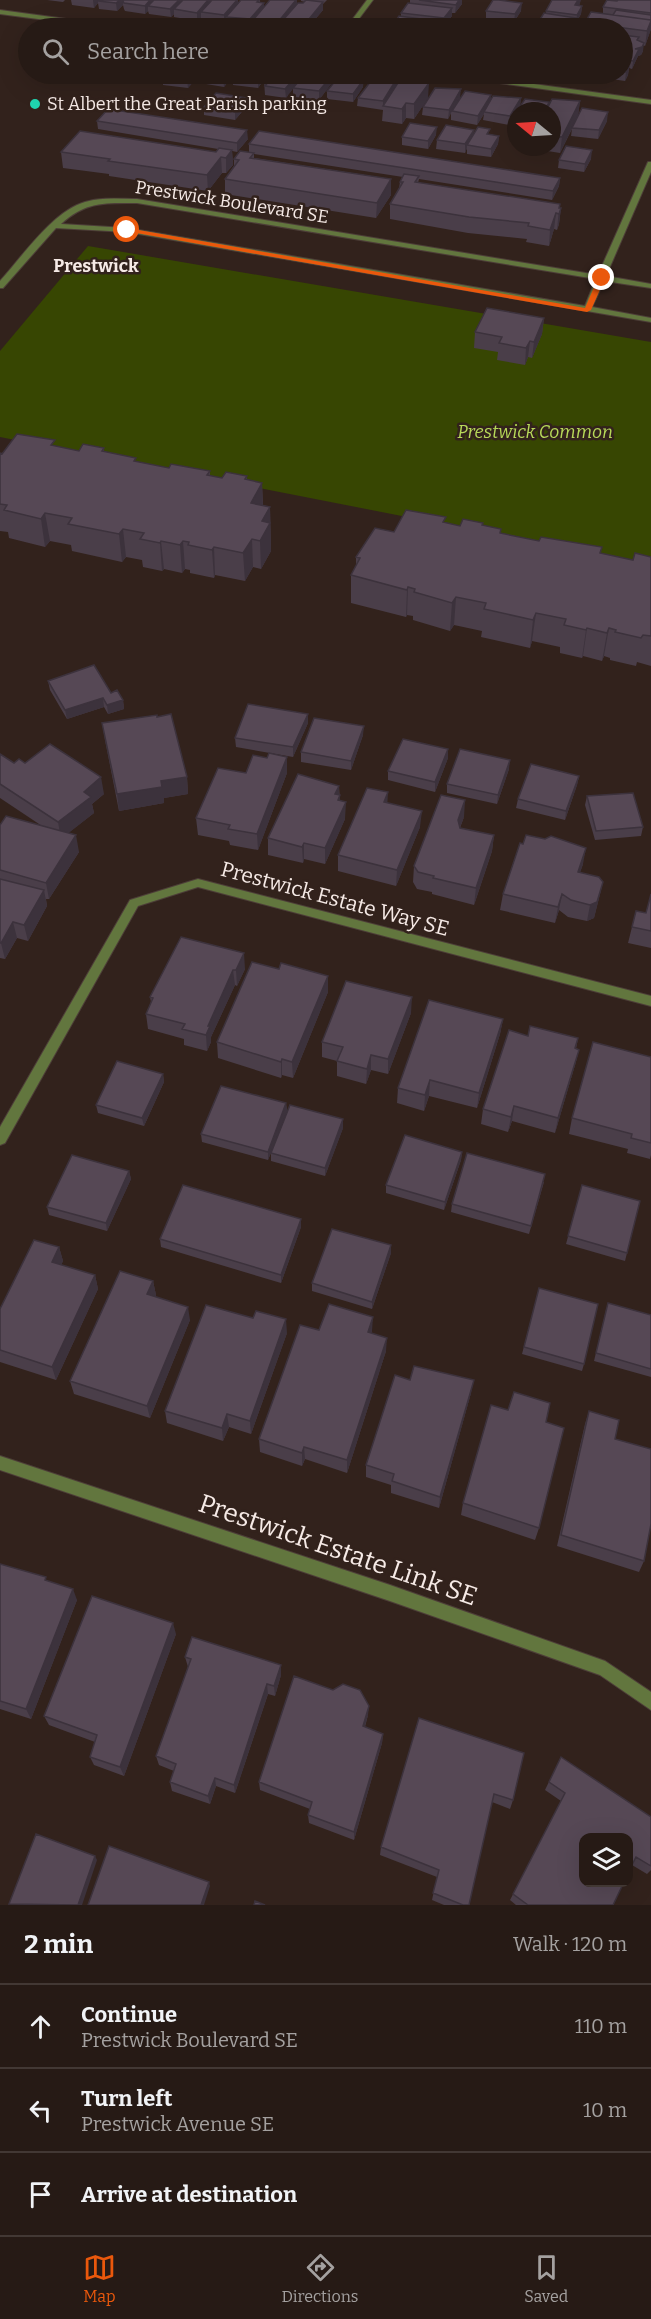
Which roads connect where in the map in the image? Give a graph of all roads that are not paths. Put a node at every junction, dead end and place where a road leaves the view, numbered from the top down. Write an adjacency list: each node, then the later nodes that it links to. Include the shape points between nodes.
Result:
1 (370, 0): 4 (street)
2 (0, 12): 3 (street)
3 (44, 18)
4 (356, 18)
5 (521, 84): 6 (street)
6 (651, 102)
7 (651, 164): 9 (street)
8 (56, 226): 9 (street, Prestwick Boulevard SE, via 67,213 84,204 137,201); 10 (street, Prestwick Boulevard SE); 12 (street, via 127,230)
9 (602, 278): 11 (street, Prestwick Boulevard SE); 12 (street)
10 (0, 286)
11 (651, 286)
12 (587, 310): 13 (street)
13 (651, 321)
14 (651, 1002): 15 (street, Prestwick Estate Way SE, via 198,883 134,903)
15 (0, 1139)
16 (0, 1462): 17 (street, Prestwick Estate Link SE, via 605,1669)
17 (651, 1702)

